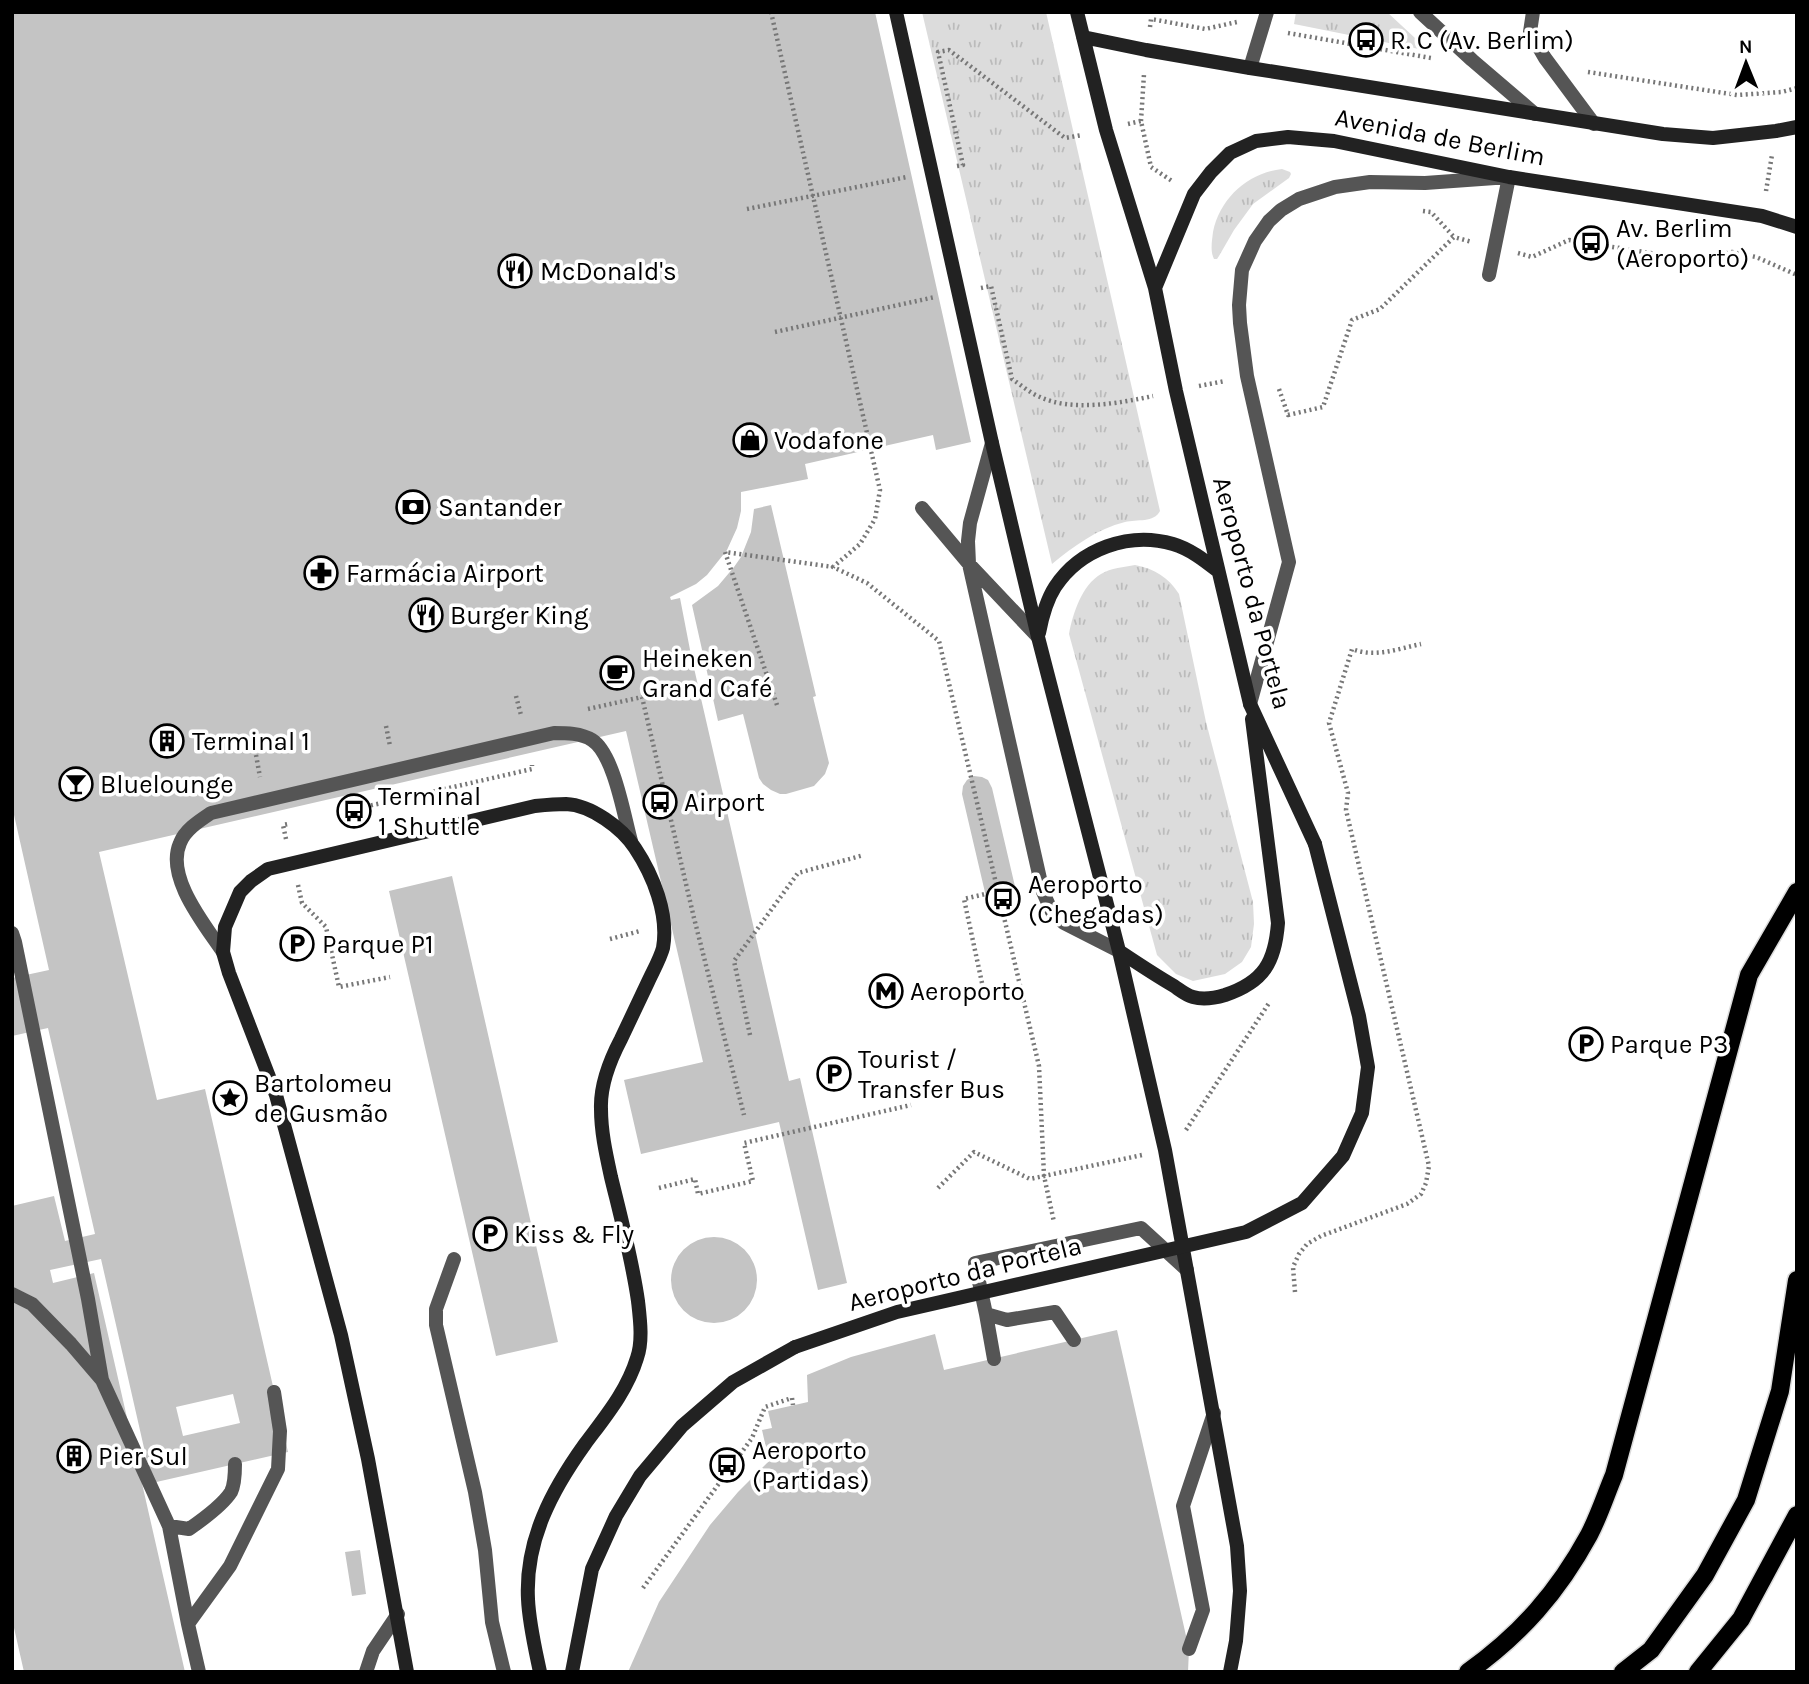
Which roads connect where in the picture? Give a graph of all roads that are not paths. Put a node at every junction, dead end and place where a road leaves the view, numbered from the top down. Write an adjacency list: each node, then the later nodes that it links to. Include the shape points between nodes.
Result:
1 (896, 12): 15 (main road)
2 (1077, 12): 6 (main road, Aeroporto da Portela)
3 (1268, 12): 7 (lane)
4 (1420, 12): 8 (lane)
5 (1533, 12): 9 (lane, via 1530,32)
6 (1083, 37): 7 (main road, Avenida de Berlim); 14 (main road, Aeroporto da Portela, via 1106,130)
7 (1250, 68): 8 (main road, Avenida de Berlim)
8 (1535, 114): 9 (main road, Avenida de Berlim)
9 (1594, 124): 10 (main road, Avenida de Berlim, via 1713,138)
10 (1797, 127)
11 (1509, 177): 12 (main road, Avenida de Berlim, via 1762,216); 13 (lane); 14 (main road, Avenida de Berlim, via 1334,141 1288,137 1256,141 1230,153 1194,194); 20 (lane, via 1335,187 1281,210 1255,241 1242,271 1239,305 1247,376 1289,562)
12 (1797, 227)
13 (1489, 275)
14 (1155, 288): 18 (main road, Aeroporto da Portela)
15 (992, 443): 17 (lane, via 970,523); 19 (main road)
16 (922, 508): 17 (lane)
17 (969, 564): 19 (lane); 24 (lane, via 1043,892 1052,912 1064,923)
18 (1219, 571): 19 (main road, via 1173,544 1120,542 1094,551 1055,587 1043,611); 20 (main road, Aeroporto da Portela)
19 (1038, 637): 24 (main road)
20 (1250, 704): 24 (main road, via 1278,923 1268,964 1254,982 1239,990 1214,998 1192,997); 47 (main road, Aeroporto da Portela, bridge, via 1315,845 1359,1016 1368,1067 1362,1113 1343,1156 1302,1203 1245,1232 897,1312 795,1347 733,1382 682,1426 640,1476 616,1516 592,1569)
21 (631, 841): 25 (main road, via 613,823 569,804 534,806 268,869 240,892 225,927); 25 (lane, via 604,752 592,740 568,733 211,813 191,827 176,858 184,893); 46 (main road, via 658,894 663,948 610,1060 600,1107 603,1140 636,1284 638,1356 622,1392 547,1504 535,1538 528,1599)
22 (1797, 892): 49 (main road, via 1749,975 1614,1475 1590,1533 1540,1609)
23 (12, 933): 33 (lane)
24 (1119, 951): 27 (main road, via 1165,1150)
25 (223, 952): 39 (main road, via 276,1095 341,1335)
26 (454, 1259): 45 (lane, via 436,1309 436,1325 475,1492 492,1622)
27 (1187, 1270): 30 (lane, via 1141,1228 1059,1244 975,1263); 35 (main road)
28 (1797, 1280): 50 (main road, via 1780,1391 1746,1500 1705,1575 1651,1650)
29 (12, 1294): 33 (lane, via 32,1304)
30 (986, 1314): 31 (lane, via 1007,1320 1055,1312); 32 (lane)
31 (1074, 1340)
32 (994, 1359)
33 (102, 1380): 38 (lane)
34 (274, 1392): 40 (lane, via 281,1431 278,1469 230,1566)
35 (1214, 1413): 41 (lane, via 1183,1506 1203,1610); 48 (main road, via 1237,1546 1240,1591)
36 (235, 1464): 38 (lane, via 231,1492 209,1516 188,1529)
37 (1797, 1516): 51 (main road, via 1741,1619)
38 (169, 1526): 40 (lane)
39 (398, 1614): 43 (lane, via 373,1651); 44 (main road)
40 (188, 1624): 42 (lane)
41 (1189, 1649)
42 (199, 1672)
43 (366, 1672)
44 (407, 1672)
45 (505, 1672)
46 (540, 1672)
47 (572, 1672)
48 (1230, 1672)
49 (1468, 1672)
50 (1623, 1672)
51 (1698, 1672)

